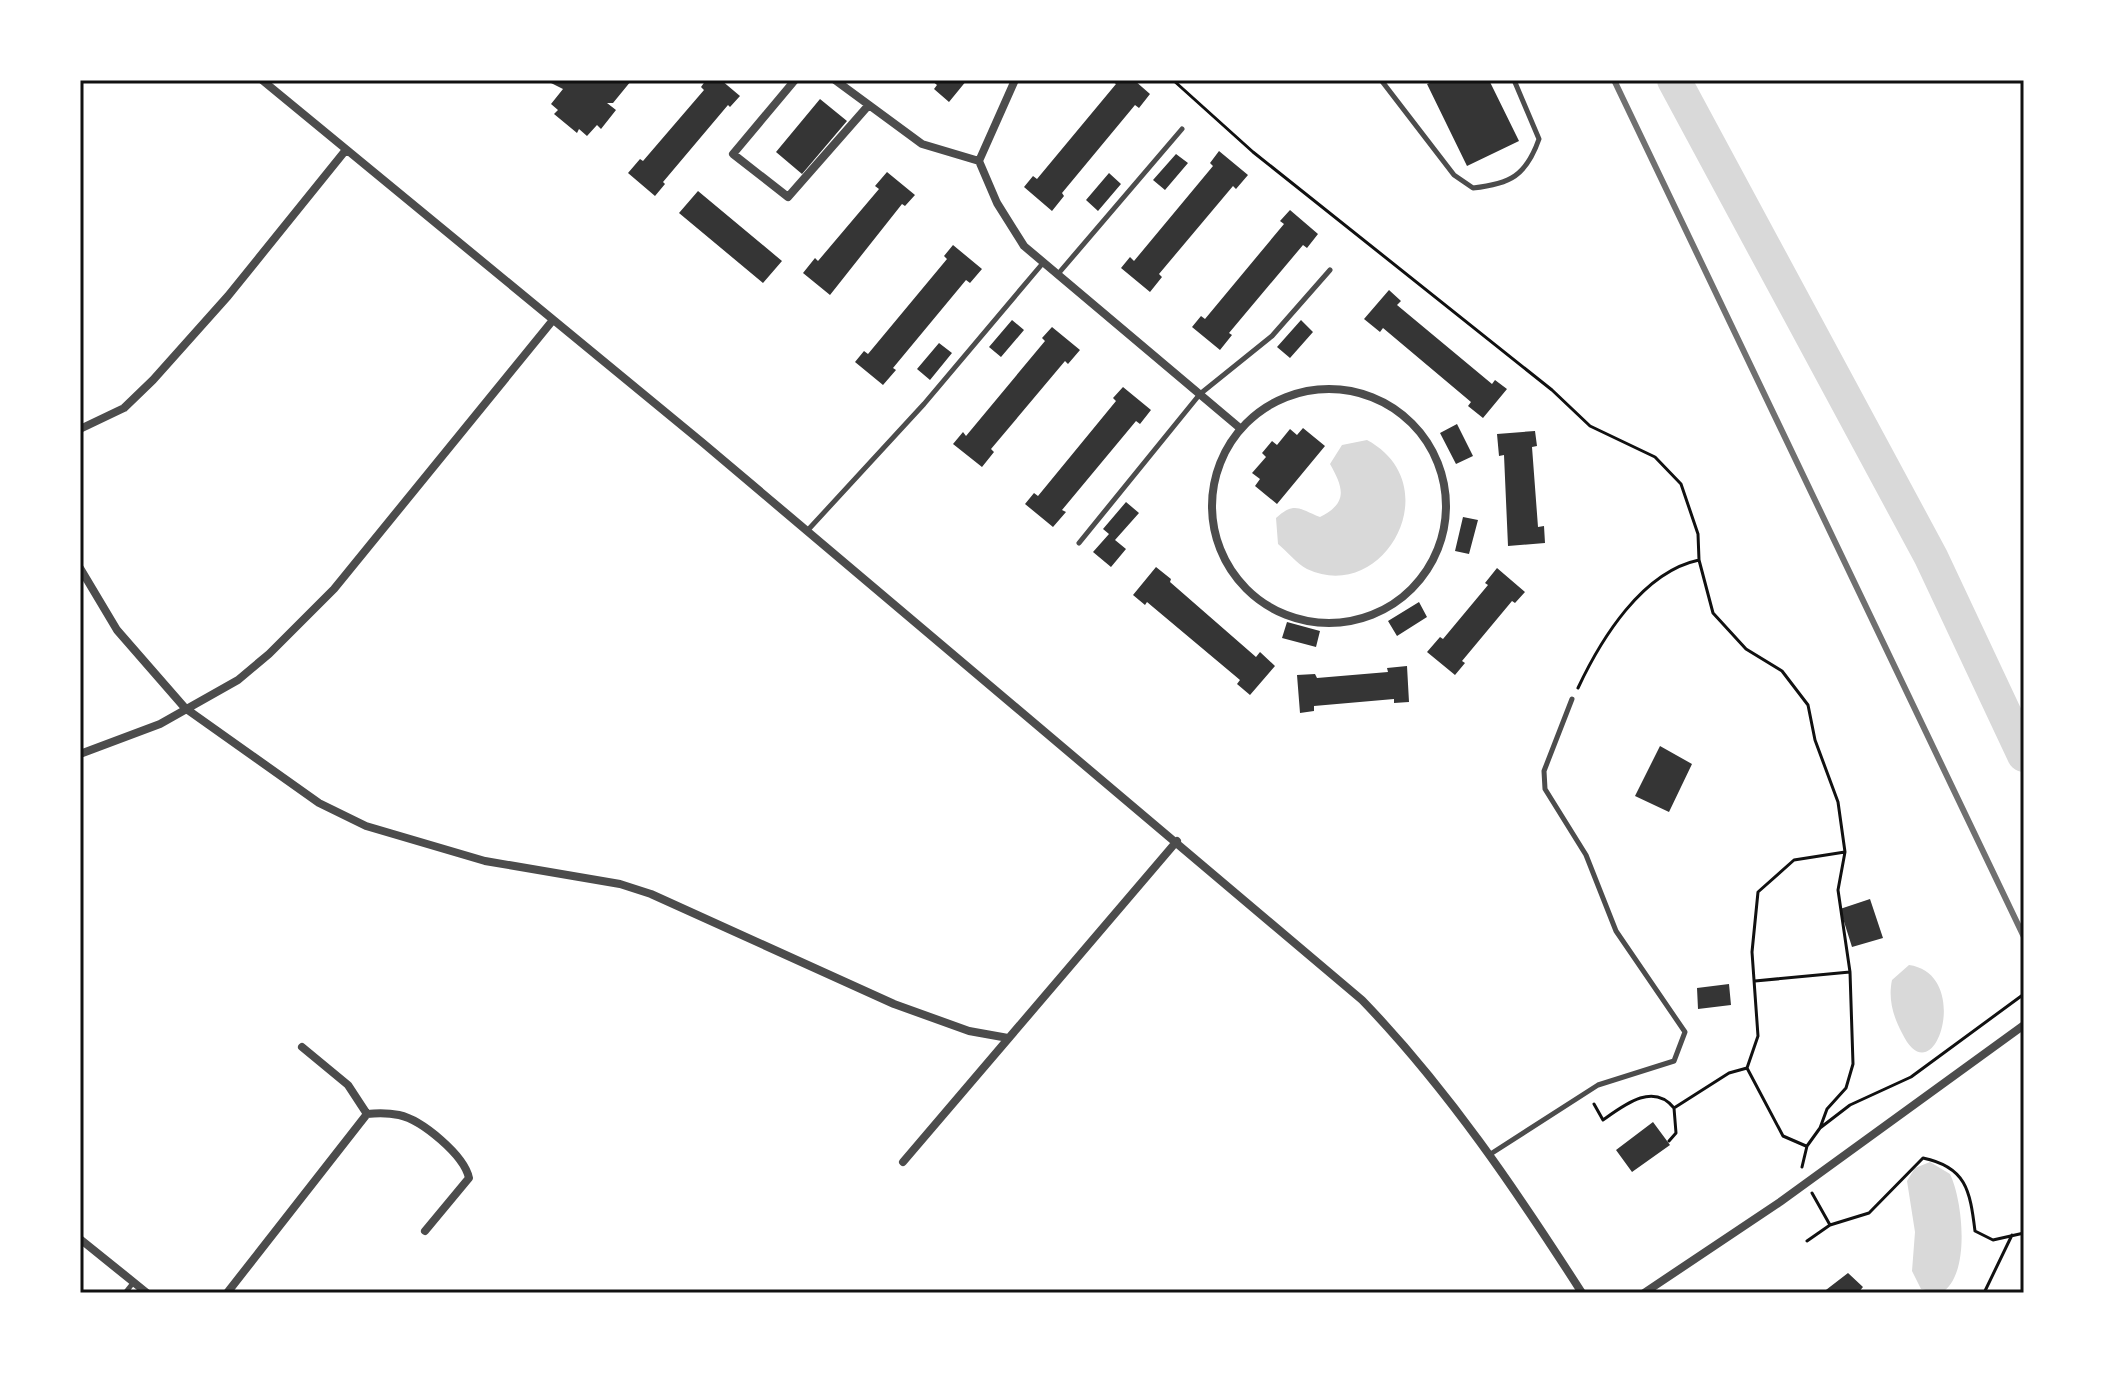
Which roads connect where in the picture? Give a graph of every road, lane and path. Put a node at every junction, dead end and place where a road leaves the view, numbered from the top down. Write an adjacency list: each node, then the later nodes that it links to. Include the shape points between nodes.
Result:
1 (262, 80): 10 (street)
2 (795, 80): 8 (street, via 733,154 788,197)
3 (835, 80): 8 (street)
4 (1015, 80): 11 (street)
5 (1173, 80): 21 (path, via 1253,152 1590,426 1655,457 1681,484 1698,534)
6 (1381, 80): 7 (lane, via 1454,175 1473,188 1513,179 1531,162 1539,139)
7 (1514, 80)
8 (867, 107): 11 (street, via 922,144)
9 (1182, 129): 14 (lane)
10 (345, 151): 15 (street); 17 (street, via 153,380 124,408)
11 (979, 161): 12 (street, via 1024,246)
12 (1044, 262): 14 (street); 19 (lane)
13 (1330, 270): 16 (lane, via 1272,336)
14 (1058, 274): 16 (street)
15 (553, 320): 19 (street); 24 (street, via 305,620 238,680)
16 (1200, 394): 18 (street); 20 (lane)
17 (80, 429)
18 (1241, 429): 18 (street, via 1224,451 1212,488 1213,527 1226,564 1249,594 1283,615 1324,623 1359,620 1395,603 1423,576 1441,542 1447,503 1440,465 1420,431 1391,405 1355,391 1317,389 1279,399)
19 (807, 531): 26 (street)
20 (1079, 543)
21 (1699, 560): 23 (path, via 1656,580 1590,664); 27 (path, via 1713,613 1746,649 1782,671 1808,705 1838,802)
22 (80, 568): 24 (street, via 117,630)
23 (1572, 699): 35 (lane, via 1544,771 1545,789 1586,855 1616,931 1685,1032 1674,1061)
24 (185, 708): 25 (street, via 140,734); 32 (street, via 319,803 366,826 485,861 640,891 923,1016)
25 (80, 754)
26 (1177, 841): 32 (street); 40 (street, via 1362,1000 1402,1041)
27 (1845, 852): 28 (path, via 1838,890); 29 (path, via 1794,860 1758,892)
28 (1850, 972): 29 (path); 30 (path, via 1853,1064 1846,1088 1827,1109 1820,1128 1850,1105 1911,1077)
29 (1755, 981): 34 (path, via 1758,1036)
30 (2024, 994)
31 (2024, 1025): 52 (street, via 1780,1202)
32 (1008, 1038): 41 (street)
33 (302, 1047): 37 (street, via 348,1085)
34 (1747, 1068): 36 (path, via 1729,1073); 39 (path, via 1783,1136)
35 (1587, 1092): 36 (path, via 1603,1120 1628,1102 1652,1095); 40 (lane)
36 (1674, 1108): 38 (path, via 1676,1133)
37 (367, 1114): 42 (street, via 415,1120 466,1163 469,1178); 50 (street)
38 (1669, 1141)
39 (1807, 1146)
40 (1489, 1155): 51 (street)
41 (903, 1162)
42 (425, 1231)
43 (2024, 1233): 44 (path)
44 (2012, 1235): 46 (path, via 1993,1240 1975,1231 1962,1179 1948,1163 1923,1158 1869,1213 1830,1225); 53 (path)
45 (80, 1239): 47 (street)
46 (1807, 1241)
47 (134, 1282): 48 (lane); 49 (street)
48 (125, 1293)
49 (147, 1293)
50 (227, 1293)
51 (1582, 1293)
52 (1644, 1293)
53 (1984, 1293)

